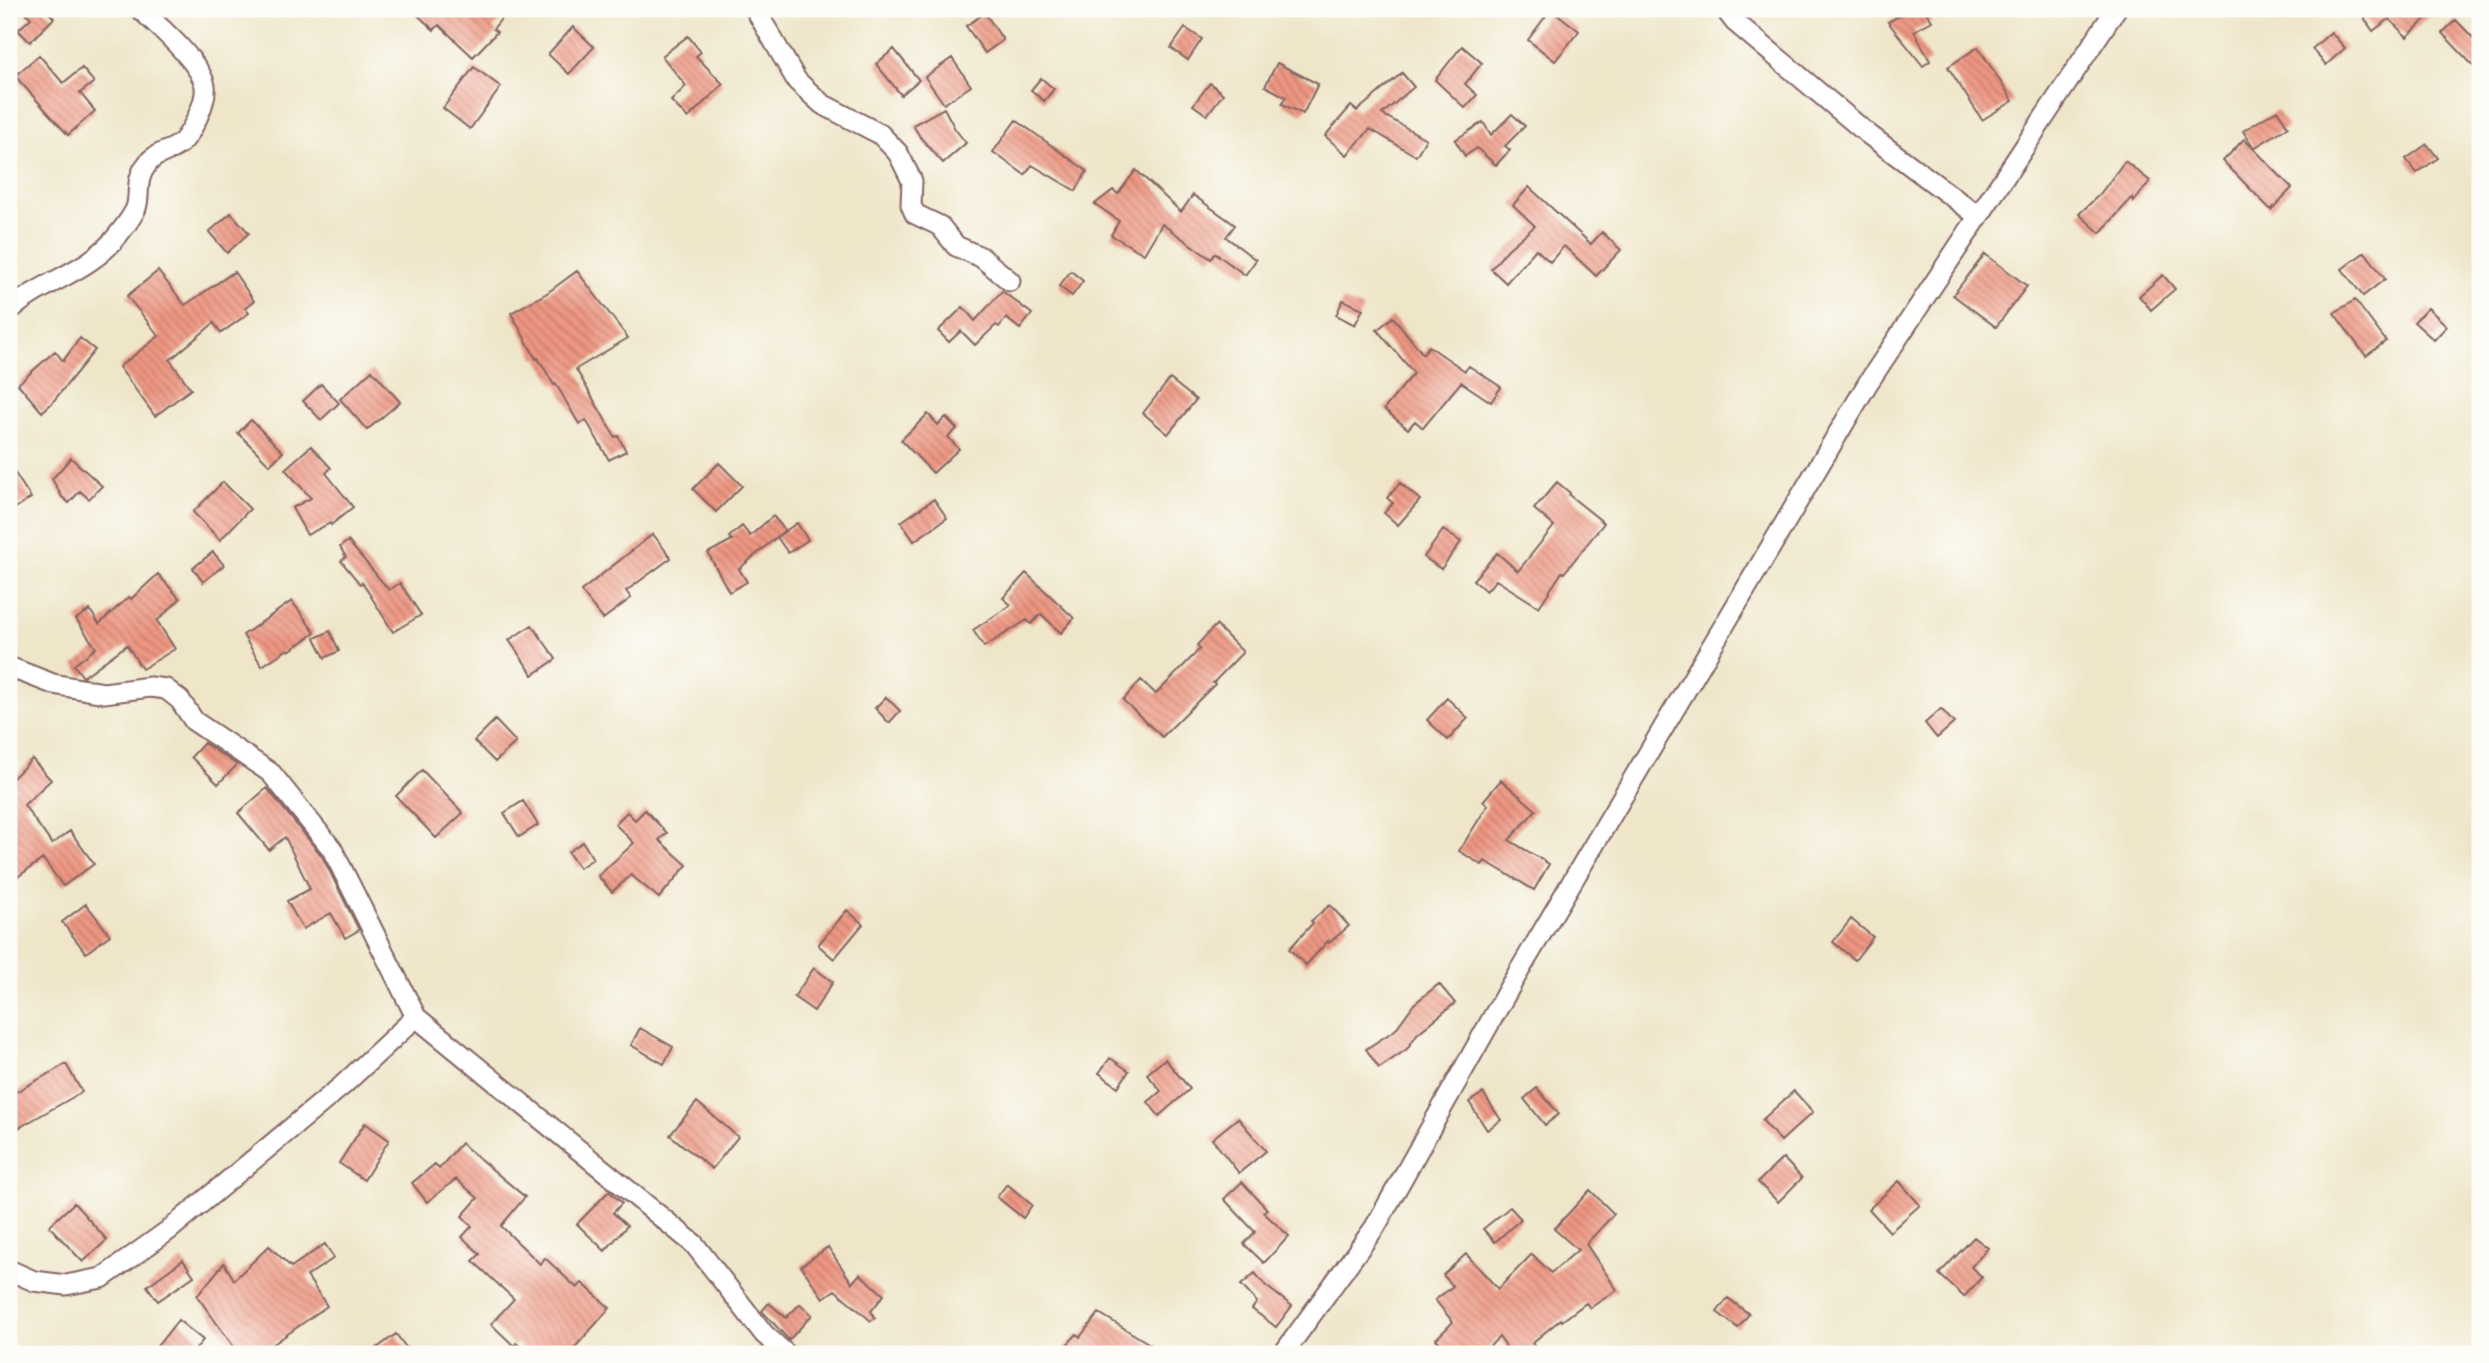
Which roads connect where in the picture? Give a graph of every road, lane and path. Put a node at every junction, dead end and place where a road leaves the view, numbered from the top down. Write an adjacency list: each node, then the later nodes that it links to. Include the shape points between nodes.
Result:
1 (140, 9): 7 (street, via 179,45 201,76 205,88 202,103 182,143 147,164 139,181 136,207 116,238 91,262 25,297)
2 (755, 9): 6 (street, via 797,81 822,104 880,134 898,153 912,181 915,214 940,226 956,246 981,257)
3 (1725, 9): 5 (street, via 1868,134)
4 (2116, 9): 5 (street)
5 (1978, 216): 12 (street, via 1861,395 1512,983 1375,1227)
6 (1010, 281)
7 (9, 311)
8 (9, 667): 9 (street, via 53,684 104,694 166,689 194,721 271,773 332,849)
9 (416, 1017): 10 (street, via 343,1085 169,1230 102,1278 66,1285 34,1281); 11 (street, via 694,1244 764,1334)
10 (9, 1270)
11 (786, 1354)
12 (1283, 1354)

